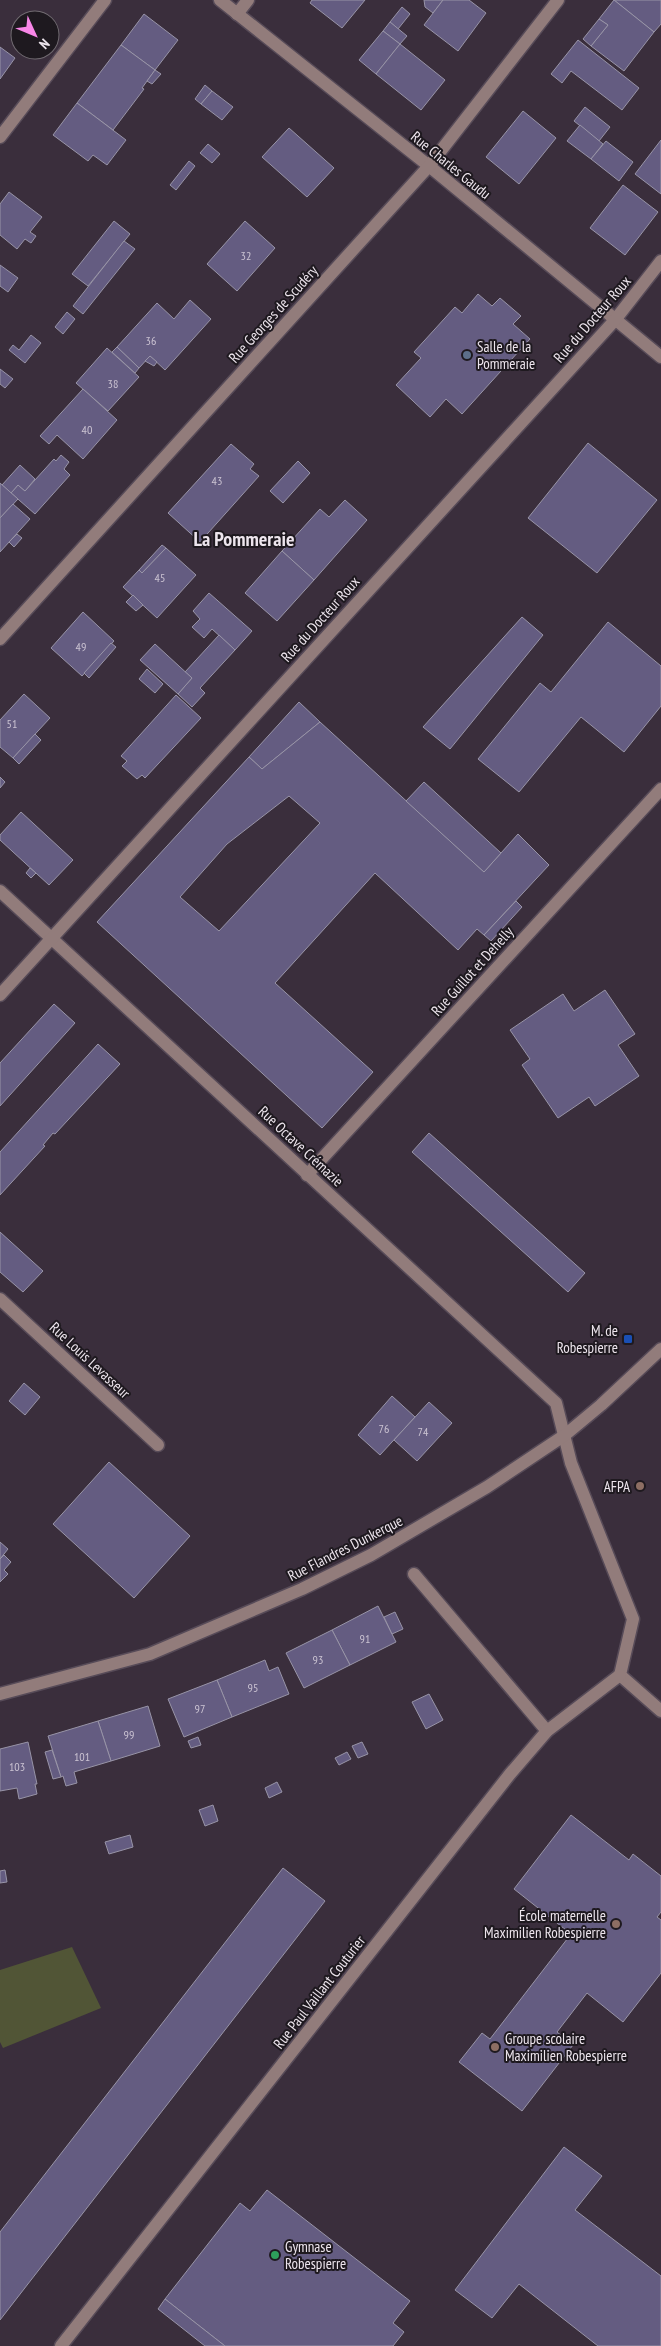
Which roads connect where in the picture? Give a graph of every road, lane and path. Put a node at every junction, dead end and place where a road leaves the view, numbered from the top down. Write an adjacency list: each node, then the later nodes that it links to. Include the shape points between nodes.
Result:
1 (105, 0): 6 (street)
2 (220, 0): 5 (street, Rue Charles Gaudu)
3 (248, 0): 5 (street)
4 (558, 0): 7 (street, Rue Georges de Scudéry)
5 (237, 14): 7 (street, Rue Charles Gaudu)
6 (0, 137)
7 (428, 166): 9 (street, Rue Charles Gaudu); 11 (street, Rue Georges de Scudéry)
8 (661, 261): 9 (street, Rue du Docteur Roux)
9 (615, 320): 10 (street, Rue Charles Gaudu); 14 (street, Rue du Docteur Roux)
10 (661, 357)
11 (0, 639)
12 (661, 789): 16 (street, Rue Guillot et Dehelly)
13 (0, 890): 14 (street, Rue Octave Crémazie)
14 (52, 938): 15 (street, Rue du Docteur Roux); 16 (street, Rue Octave Crémazie)
15 (0, 995)
16 (307, 1175): 19 (street, Rue Octave Crémazie, via 556,1402)
17 (0, 1299): 20 (street, Rue Louis Levasseur)
18 (661, 1349): 19 (street, Rue Flandres Dunkerque)
19 (565, 1435): 22 (street, Rue Octave Crémazie, via 571,1463 633,1619); 23 (street, Rue Flandres Dunkerque, via 405,1536 302,1589 150,1654)
20 (158, 1445)
21 (414, 1574): 25 (street)
22 (620, 1675): 24 (street); 25 (street, Rue Paul Vaillant Couturier)
23 (0, 1694)
24 (661, 1711)
25 (547, 1731): 26 (street, Rue Paul Vaillant Couturier, via 510,1774)
26 (66, 2344)

